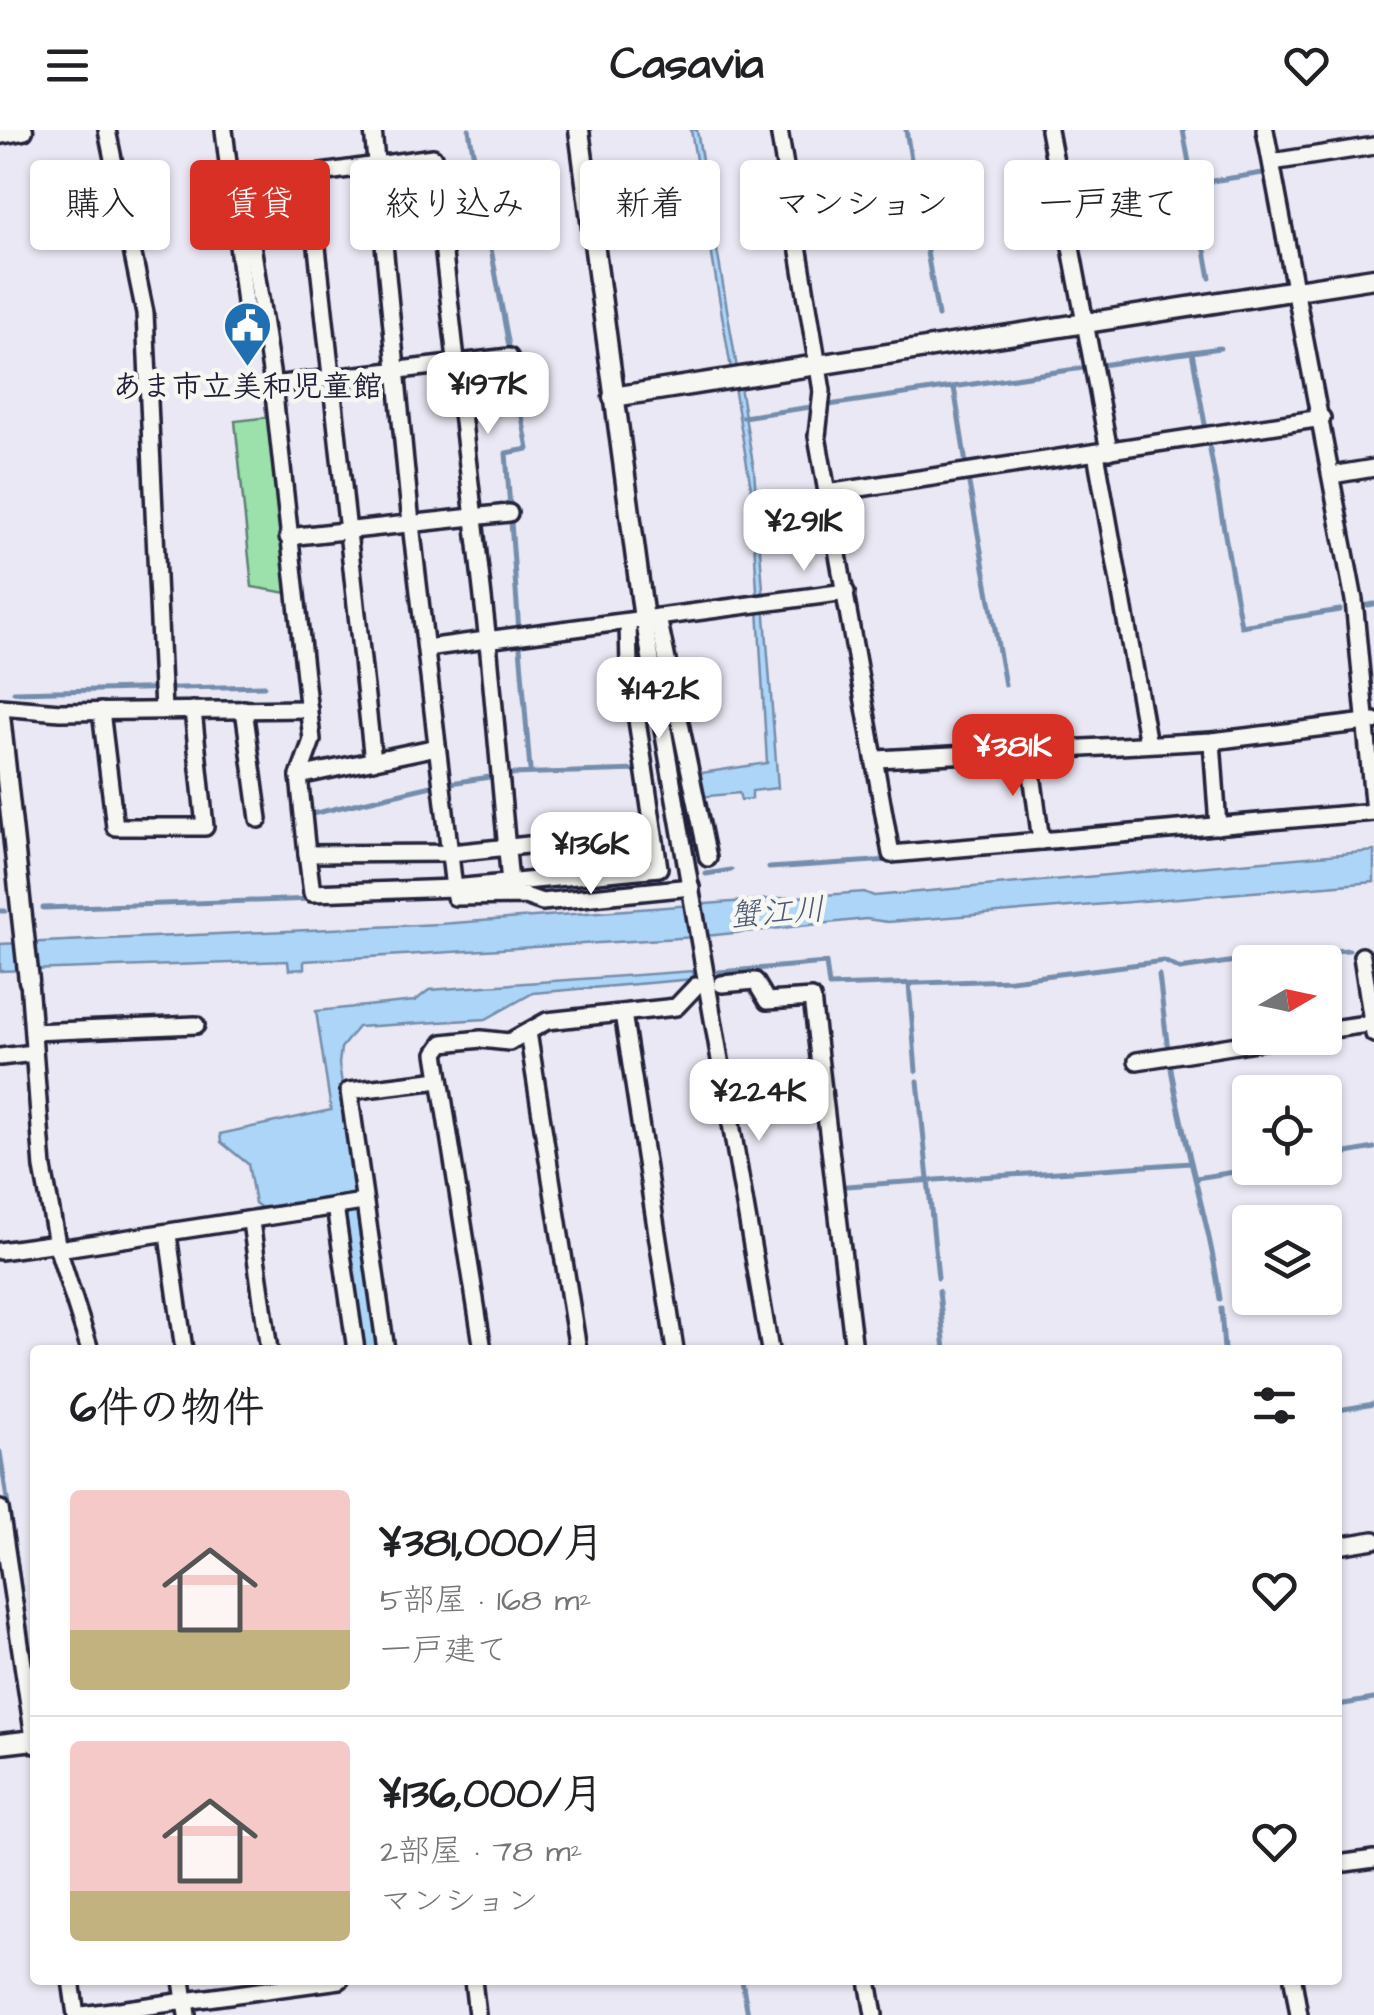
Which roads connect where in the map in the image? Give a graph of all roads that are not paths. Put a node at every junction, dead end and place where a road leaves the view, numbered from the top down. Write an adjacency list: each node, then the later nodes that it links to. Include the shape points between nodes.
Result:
1 (23, 130): 9 (street)
2 (107, 130): 44 (street, via 146,313)
3 (224, 130): 21 (street)
4 (373, 130): 11 (street)
5 (579, 130): 29 (street)
6 (779, 130): 25 (street)
7 (1049, 130): 22 (street)
8 (1265, 130): 14 (street)
9 (0, 134)
10 (1374, 146): 14 (street)
11 (374, 160)
12 (404, 160): 13 (street)
13 (434, 160)
14 (1272, 162): 20 (street)
15 (253, 250): 28 (street)
16 (317, 250): 27 (street)
17 (383, 250): 26 (street)
18 (445, 250): 24 (street)
19 (1374, 278): 20 (street)
20 (1297, 290): 22 (street); 30 (street)
21 (246, 311)
22 (1085, 324): 25 (street); 31 (street)
23 (509, 356): 24 (street)
24 (458, 363): 26 (street); 36 (street)
25 (818, 366): 29 (street); 34 (street, via 816,436)
26 (396, 370): 27 (street); 37 (street)
27 (331, 378): 28 (street); 38 (street)
28 (273, 385): 39 (street)
29 (613, 398): 41 (street)
30 (1322, 418): 31 (street); 33 (street)
31 (1103, 452): 34 (street); 53 (street)
32 (1374, 468): 33 (street)
33 (1332, 475): 51 (street)
34 (827, 493): 40 (street)
35 (509, 513): 36 (street)
36 (474, 517): 37 (street); 42 (street)
37 (411, 524): 38 (street); 43 (street)
38 (347, 530): 39 (street); 57 (street)
39 (288, 537): 46 (street)
40 (846, 592): 41 (street); 56 (street)
41 (643, 619): 42 (street); 62 (street, via 628,666); 67 (street); 70 (street)
42 (488, 642): 43 (street); 64 (street)
43 (426, 648): 54 (street)
44 (163, 697): 48 (street); 49 (street)
45 (0, 706): 49 (street)
46 (308, 708): 47 (street); 58 (street, via 312,740)
47 (244, 709): 48 (street); 60 (street)
48 (194, 710): 49 (street, via 205,828 115,827)
49 (102, 711)
50 (0, 715): 72 (street)
51 (1370, 722): 52 (street); 59 (street)
52 (1212, 741): 53 (street); 61 (street)
53 (1148, 744): 55 (street)
54 (437, 747): 57 (street); 65 (street)
55 (1029, 751): 56 (street); 63 (street)
56 (878, 759): 63 (street, via 892,854)
57 (373, 760): 58 (street)
58 (299, 776): 66 (street)
59 (1374, 812): 61 (street)
60 (259, 820)
61 (1218, 826): 63 (street)
62 (654, 837): 64 (street); 68 (street, via 658,868)
63 (1041, 841)
64 (506, 846): 65 (street); 68 (street)
65 (451, 853): 66 (street); 69 (street)
66 (307, 854): 69 (street, via 312,894)
67 (708, 858)
68 (510, 883): 69 (street)
69 (454, 888): 70 (street, via 455,897 525,896 542,902)
70 (692, 890): 100 (street)
71 (1362, 956): 77 (street)
72 (29, 981): 79 (street)
73 (722, 984): 101 (street, via 754,982 767,1000 812,998)
74 (696, 986): 75 (street, via 676,1007)
75 (623, 1013): 80 (street, via 547,1021); 99 (street)
76 (196, 1026): 79 (street)
77 (1373, 1026): 78 (street)
78 (1342, 1029)
79 (33, 1032): 82 (street)
80 (528, 1032): 85 (street, via 509,1042 443,1043 436,1053); 98 (street)
81 (1232, 1045): 84 (street)
82 (34, 1053): 83 (street); 90 (street)
83 (0, 1057)
84 (1137, 1060)
85 (440, 1080): 86 (street, via 349,1091); 97 (street)
86 (361, 1203): 87 (street); 96 (street)
87 (337, 1206): 88 (street); 95 (street)
88 (250, 1222): 89 (street); 94 (street)
89 (168, 1235): 90 (street); 93 (street)
90 (57, 1246): 91 (street); 92 (street)
91 (0, 1252)
92 (88, 1345)
93 (183, 1345)
94 (268, 1345)
95 (355, 1345)
96 (385, 1345)
97 (482, 1345)
98 (577, 1345)
99 (674, 1345)
100 (769, 1345)
101 (853, 1345)
102 (0, 1509): 105 (street)
103 (1374, 1540): 104 (street)
104 (1342, 1545)
105 (30, 1675)
106 (30, 1742): 107 (street)
107 (0, 1744)
108 (1374, 1858): 109 (street)
109 (1342, 1863)
110 (72, 1985): 116 (street)
111 (274, 1985): 115 (street)
112 (474, 1985): 117 (street)
113 (869, 1985): 118 (street)
114 (1294, 1985): 119 (street)
115 (186, 2009): 116 (street)
116 (79, 2015)
117 (477, 2015)
118 (874, 2015)
119 (1299, 2015)

